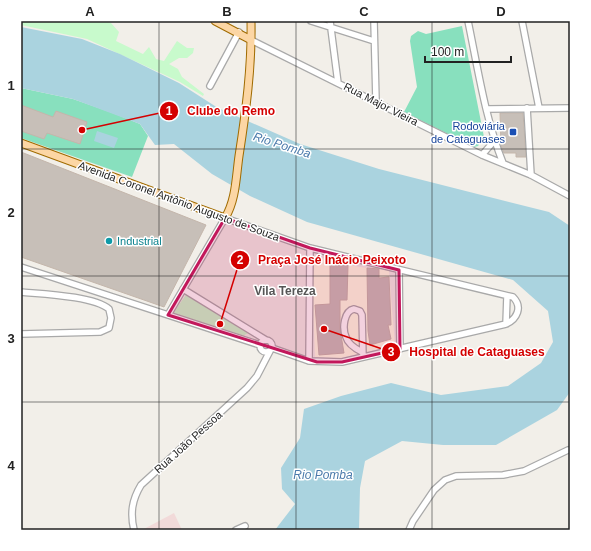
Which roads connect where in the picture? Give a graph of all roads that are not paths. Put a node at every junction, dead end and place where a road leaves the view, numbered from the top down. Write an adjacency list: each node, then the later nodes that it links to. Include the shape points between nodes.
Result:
1 (215, 21): 9 (main road, Rua Major Vieira)
2 (251, 21): 10 (main road)
3 (311, 21): 8 (street)
4 (330, 21): 8 (street)
5 (374, 21): 11 (street)
6 (468, 21): 18 (street)
7 (522, 21): 16 (street)
8 (331, 28): 11 (street); 12 (street)
9 (239, 32): 10 (main road, Rua Major Vieira); 13 (street)
10 (252, 40): 12 (street, Rua Major Vieira); 25 (main road, via 246,114 233,200)
11 (374, 41): 14 (street)
12 (338, 82): 14 (street, Rua Major Vieira)
13 (210, 86)
14 (376, 101): 21 (street, Rua Major Vieira)
15 (527, 108): 16 (street); 18 (street); 23 (street)
16 (539, 108): 17 (street)
17 (570, 108)
18 (487, 109): 19 (street)
19 (494, 140): 21 (street); 22 (street)
20 (21, 143): 25 (main road, Avenida Coronel Antônio Augusto de Souza)
21 (482, 155): 22 (street, Rua Major Vieira)
22 (503, 164): 23 (street, Rua Major Vieira)
23 (531, 175): 24 (street, Rua Major Vieira)
24 (570, 196)
25 (225, 218): 26 (street, Avenida Coronel Antônio Augusto de Souza); 29 (street)
26 (310, 248): 28 (street, Avenida Coronel Antônio Augusto de Souza); 40 (street)
27 (21, 267): 32 (street)
28 (399, 270): 31 (street, Avenida Coronel Antônio Augusto de Souza); 37 (street)
29 (183, 289): 32 (street); 35 (street)
30 (21, 292): 34 (street, via 93,301 105,305 111,314 108,328 100,332)
31 (507, 296): 33 (street); 33 (street, via 515,300 518,309 515,318)
32 (168, 315): 36 (street)
33 (506, 324): 37 (street)
34 (21, 334)
35 (266, 340): 36 (street); 38 (street, via 271,342)
36 (260, 347): 38 (street, via 266,352); 41 (street)
37 (400, 349): 39 (street)
38 (271, 350): 40 (street); 41 (street, Rua João Pessoa)
39 (362, 354): 39 (street, via 362,315 354,309 346,315 346,337); 40 (street, via 342,362)
40 (310, 361)
41 (264, 363): 44 (street, Rua João Pessoa, via 247,388 141,485 133,500)
42 (569, 451): 46 (street, via 524,471 504,475 456,476 445,480 434,490 412,521)
43 (245, 526): 45 (street)
44 (134, 530)
45 (236, 530)
46 (409, 530)

